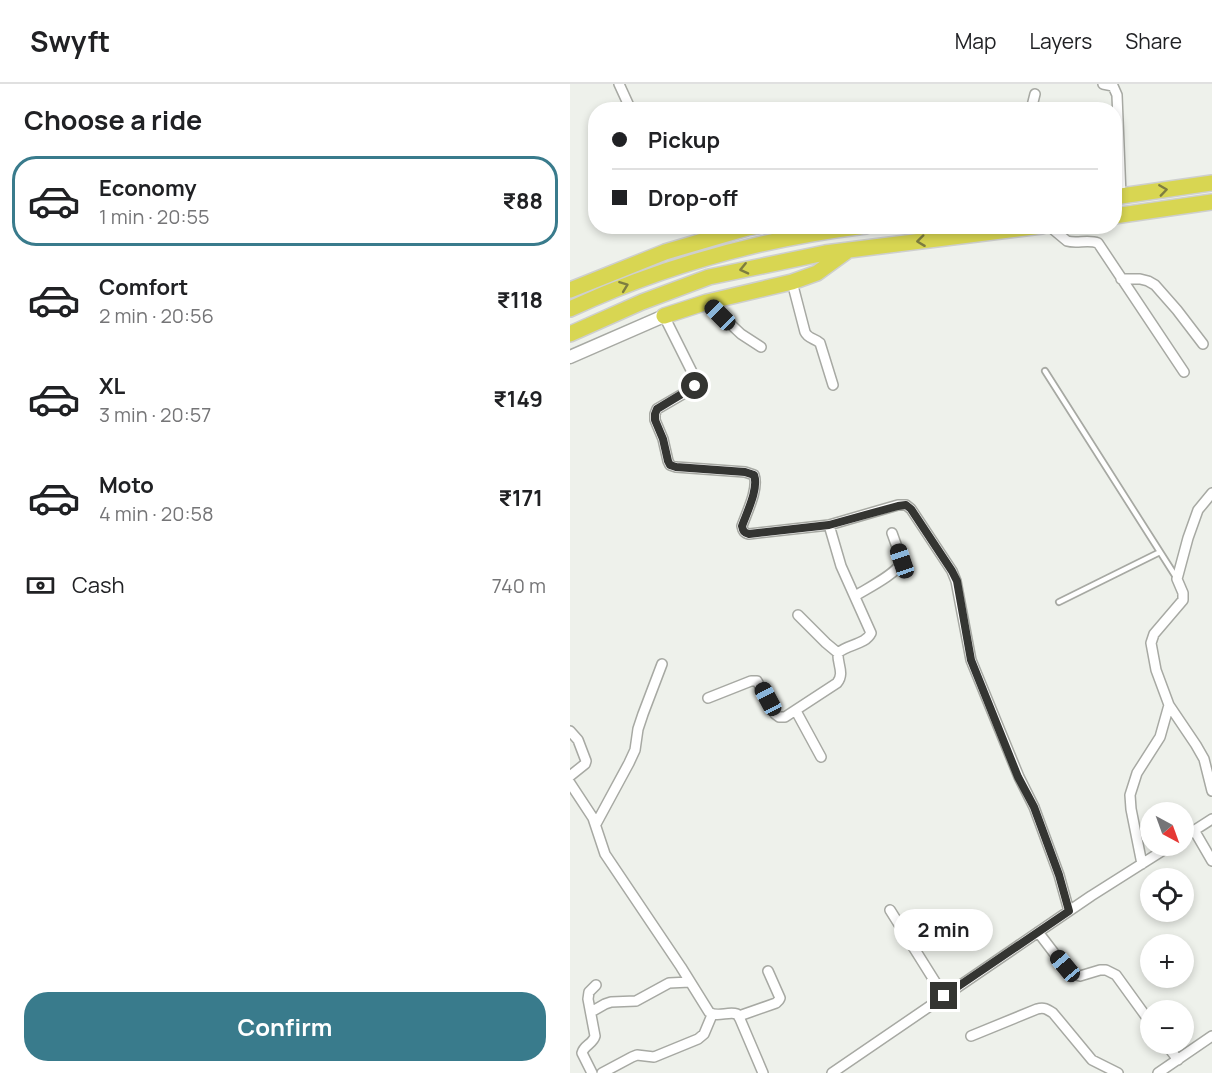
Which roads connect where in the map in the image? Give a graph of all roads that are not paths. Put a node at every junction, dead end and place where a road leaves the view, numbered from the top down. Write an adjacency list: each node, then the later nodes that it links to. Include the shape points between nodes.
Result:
1 (619, 84): 4 (street)
2 (1103, 84): 6 (street, via 1113,86)
3 (1035, 94): 5 (street)
4 (627, 102)
5 (1033, 102)
6 (1117, 102)
7 (1212, 183): 8 (highway, one-way to 7)
8 (1122, 195)
9 (1212, 202): 10 (highway)
10 (1122, 215)
11 (726, 234): 18 (highway, via 665,252)
12 (807, 234): 20 (highway, one-way to 12, via 648,277 720,254)
13 (977, 234): 15 (highway, one-way to 15)
14 (1059, 234): 16 (street, via 1067,241 1098,243)
15 (849, 250): 17 (highway, via 817,273); 22 (highway, one-way to 22, via 709,277)
16 (1121, 279): 23 (street, via 1140,279 1155,285); 27 (street)
17 (792, 282): 19 (highway); 28 (street, via 805,332 820,343)
18 (570, 290)
19 (707, 302): 21 (highway); 24 (street)
20 (570, 309)
21 (664, 316): 25 (street); 30 (street, via 696,382 655,414 670,465 754,475 755,490 742,526 745,533)
22 (570, 334)
23 (1203, 344)
24 (761, 347)
25 (570, 357)
26 (1045, 371): 32 (lane)
27 (1184, 372)
28 (833, 385)
29 (1212, 493): 33 (street, via 1195,517)
30 (829, 525): 34 (street); 54 (street, via 906,505 952,571 971,660 1034,807)
31 (892, 533): 34 (street, via 902,564)
32 (1160, 552): 33 (lane); 35 (lane)
33 (1177, 579): 40 (street, via 1183,600 1151,643)
34 (855, 596): 37 (street, via 871,633 867,639)
35 (1059, 602)
36 (798, 615): 37 (street)
37 (838, 653): 41 (street, via 840,679)
38 (662, 664): 48 (street, via 632,757)
39 (708, 698): 41 (street, via 755,680 779,717)
40 (1169, 705): 46 (street, via 1204,759); 52 (street, via 1160,737 1137,774 1130,795)
41 (796, 711): 43 (street)
42 (570, 731): 44 (street, via 586,761)
43 (821, 757)
44 (570, 776)
45 (570, 783): 48 (street)
46 (1212, 791)
47 (1212, 819): 49 (street)
48 (596, 824): 57 (street, via 605,854)
49 (1194, 830): 51 (street)
50 (1154, 856): 52 (street)
51 (1212, 861)
52 (1142, 864): 54 (street)
53 (890, 910): 59 (street)
54 (1069, 911): 55 (street)
55 (1038, 932): 59 (street); 60 (street, via 1071,972 1080,976 1106,970 1116,975)
56 (768, 971): 63 (street, via 779,1000)
57 (690, 982): 61 (street, via 669,982 636,1001 611,1002); 62 (street)
58 (596, 985): 61 (street, via 588,995)
59 (944, 996): 71 (street)
60 (1140, 1008)
61 (591, 1012): 68 (street, via 596,1036 582,1053)
62 (712, 1015): 63 (street); 69 (street, via 704,1034 698,1038 654,1057 637,1055)
63 (739, 1016): 70 (street)
64 (971, 1036): 72 (street, via 1037,1009 1048,1009 1092,1060)
65 (1212, 1036): 67 (street)
66 (1174, 1054): 67 (street)
67 (1178, 1060): 73 (street)
68 (591, 1073)
69 (602, 1073)
70 (763, 1073)
71 (832, 1073)
72 (1118, 1073)
73 (1158, 1073)

